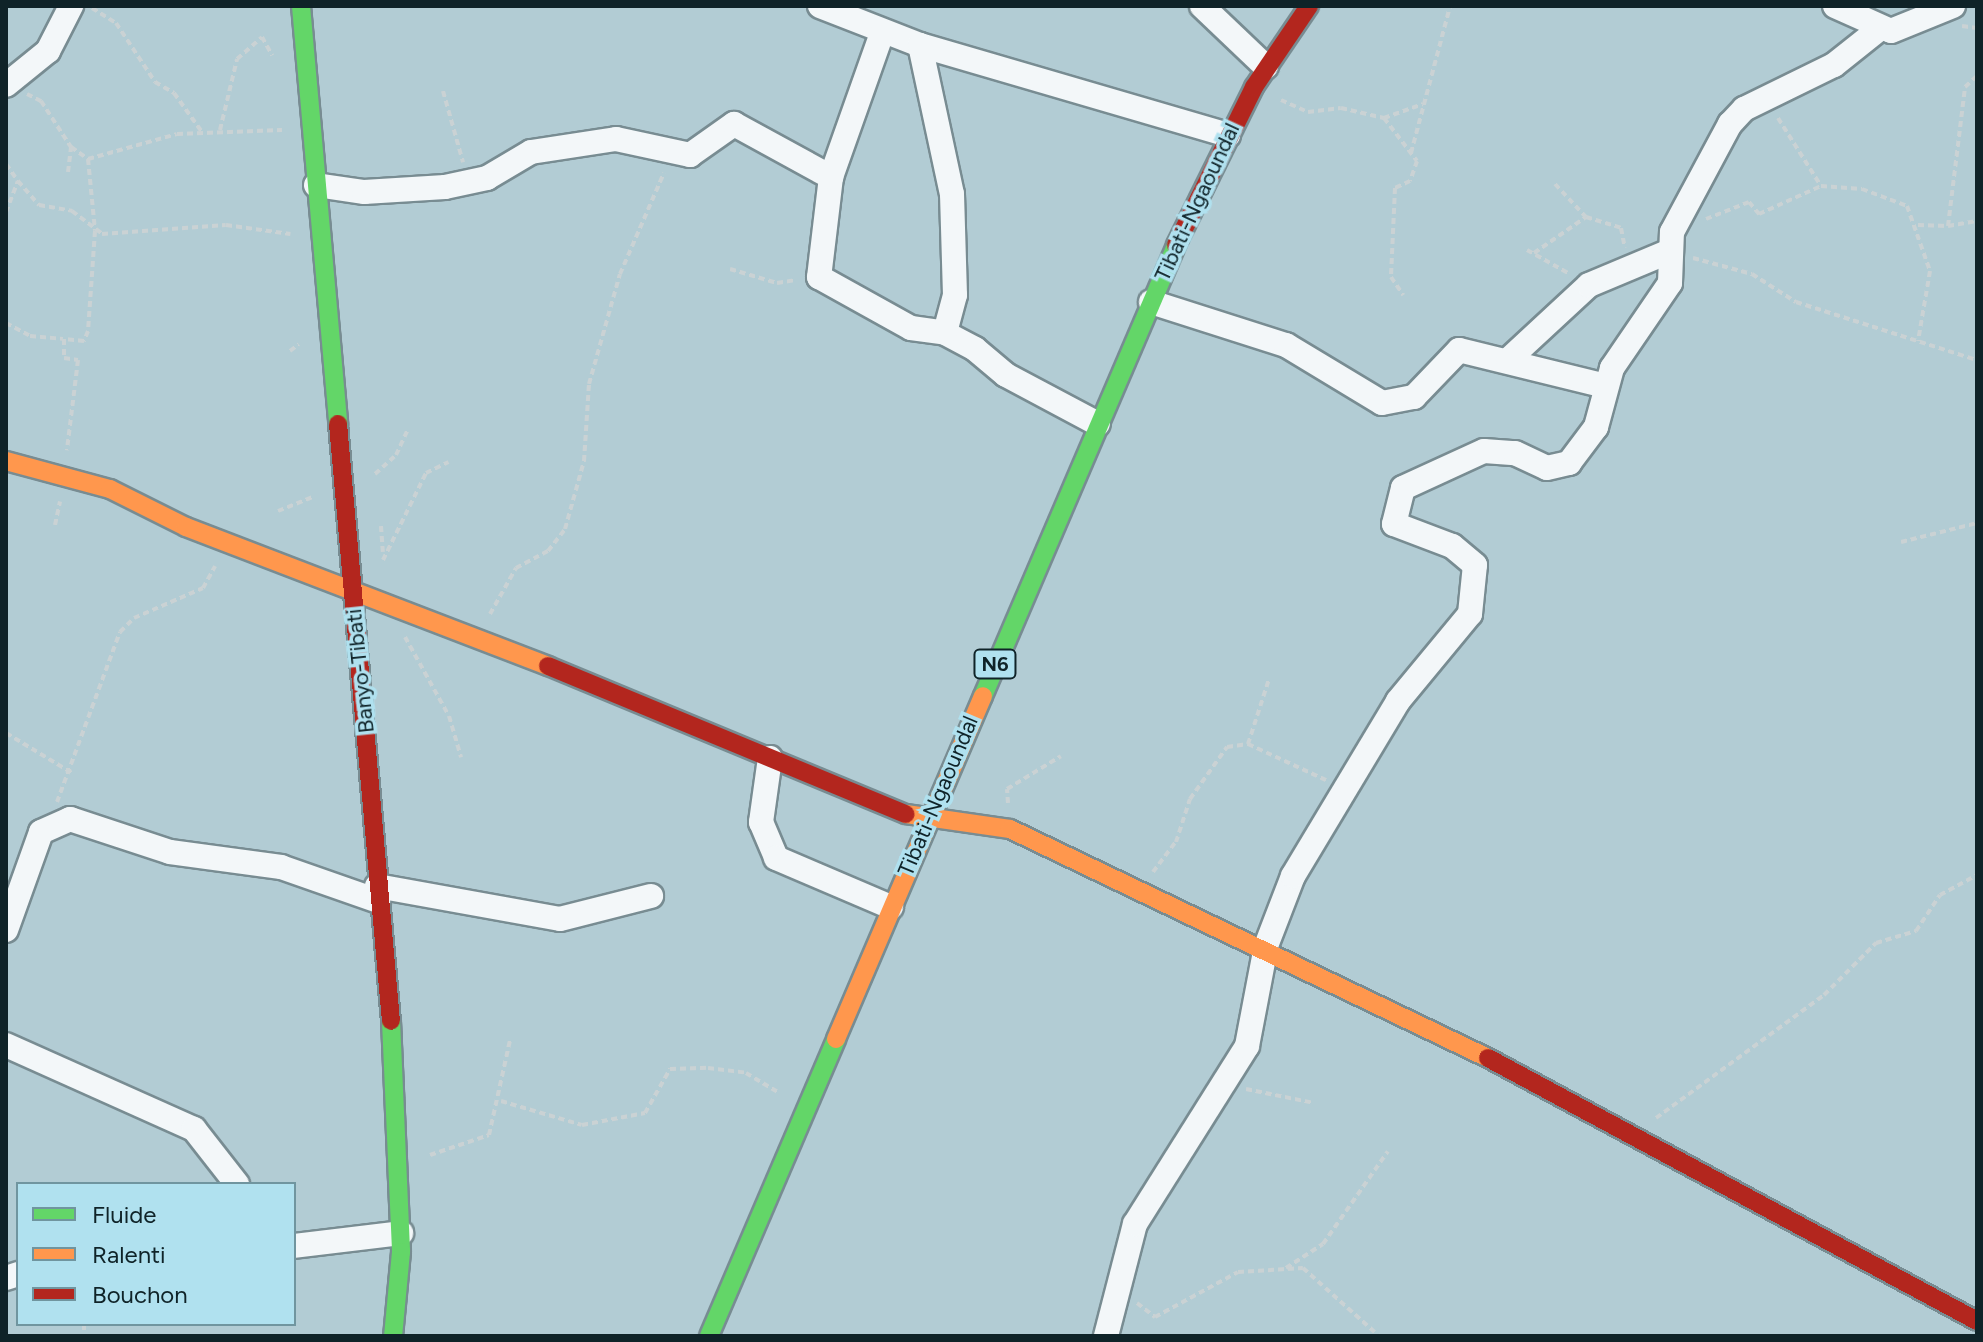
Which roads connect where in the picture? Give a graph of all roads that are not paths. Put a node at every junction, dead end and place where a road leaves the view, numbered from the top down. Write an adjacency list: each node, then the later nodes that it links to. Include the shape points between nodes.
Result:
1 (71, 6): 12 (street, via 48,51)
2 (301, 6): 15 (main road, Banyo-Tibati)
3 (820, 6): 9 (street)
4 (1202, 6): 11 (street)
5 (1309, 6): 11 (main road, Tibati-Ngaoundal / N6)
6 (1835, 6): 8 (street)
7 (1953, 6): 8 (street, via 1914,26)
8 (1878, 30): 16 (street, via 1834,65 1730,124)
9 (882, 33): 10 (street); 14 (street)
10 (920, 45): 13 (street); 18 (street, via 952,194 955,295)
11 (1260, 77): 13 (main road, Tibati-Ngaoundal / N6)
12 (6, 85)
13 (1228, 135): 17 (main road, Tibati-Ngaoundal / N6)
14 (831, 177): 15 (street, via 741,124 690,155 616,139 531,152 467,184 364,192); 18 (street, via 819,277 911,328)
15 (316, 185): 23 (main road, Banyo-Tibati)
16 (1670, 242): 19 (street, via 1589,285); 20 (street, via 1670,283)
17 (1151, 302): 19 (street, via 1286,345 1382,403 1414,397 1459,350); 21 (main road, Tibati-Ngaoundal / N6)
18 (945, 333): 21 (street)
19 (1508, 360): 20 (street)
20 (1606, 386): 30 (street, via 1596,427 1569,463 1547,468 1515,453 1484,451 1403,488 1394,524 1468,555 1477,593 1470,614 1398,701 1322,821)
21 (1098, 424): 25 (main road, Tibati-Ngaoundal / N6)
22 (6, 461): 23 (main road, via 65,475 226,543)
23 (352, 588): 24 (main road); 26 (main road, Banyo-Tibati)
24 (770, 758): 25 (main road); 28 (street, via 761,822 776,858)
25 (926, 822): 28 (main road, Tibati-Ngaoundal / N6); 30 (main road, via 1010,829 1141,897)
26 (378, 894): 27 (street, via 560,919); 29 (street, via 281,867 170,852 80,820 41,832); 33 (main road, Banyo-Tibati, via 401,1163)
27 (651, 896)
28 (891, 907): 37 (main road, Tibati-Ngaoundal / N6)
29 (6, 930)
30 (1266, 946): 35 (main road, via 1635,1134); 38 (street, via 1257,1012 1228,1086 1145,1205)
31 (6, 1045): 32 (street, via 194,1129)
32 (235, 1182)
33 (401, 1233): 34 (street); 36 (main road, Banyo-Tibati)
34 (296, 1246)
35 (1977, 1321)
36 (393, 1336)
37 (709, 1336)
38 (1106, 1336)

